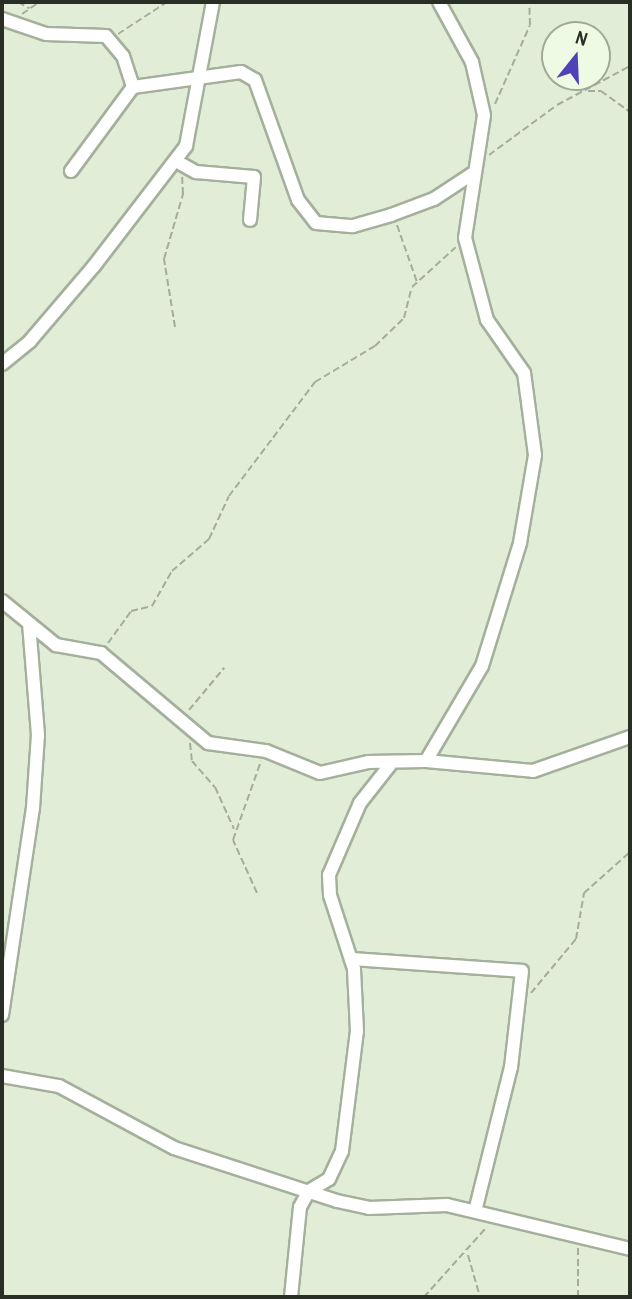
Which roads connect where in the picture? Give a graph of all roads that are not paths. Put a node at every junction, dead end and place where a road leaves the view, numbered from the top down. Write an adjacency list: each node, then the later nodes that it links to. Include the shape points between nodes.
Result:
1 (213, 2): 4 (street)
2 (439, 2): 8 (street, via 472,62 484,115)
3 (8, 20): 5 (street, via 46,34 99,33 114,41)
4 (201, 76): 5 (street); 6 (street, via 193,125); 8 (street, via 242,72 255,80 298,200 316,223 353,226 391,215 434,199)
5 (133, 87): 7 (street)
6 (180, 163): 9 (street, via 196,172 254,177); 10 (street, via 46,322)
7 (71, 172)
8 (472, 174): 14 (street, via 465,238 488,320 524,373 535,455 520,543 482,666)
9 (250, 220)
10 (2, 364)
11 (2, 601): 12 (street)
12 (29, 624): 15 (street, via 56,645 101,653 191,732 220,747 266,751 326,774 368,762); 17 (street, via 38,735 33,808)
13 (630, 737): 14 (street, via 541,770)
14 (426, 761): 15 (street)
15 (390, 765): 16 (street, via 360,803 329,874 330,895)
16 (351, 959): 19 (street, via 357,1031 342,1151 329,1179); 20 (street, via 516,967 522,974 521,1009)
17 (2, 1014)
18 (2, 1076): 19 (street, via 59,1086 174,1148)
19 (309, 1191): 20 (street, via 369,1208 447,1205); 22 (street, via 300,1207)
20 (475, 1211): 21 (street, via 580,1233)
21 (630, 1249)
22 (291, 1297)

